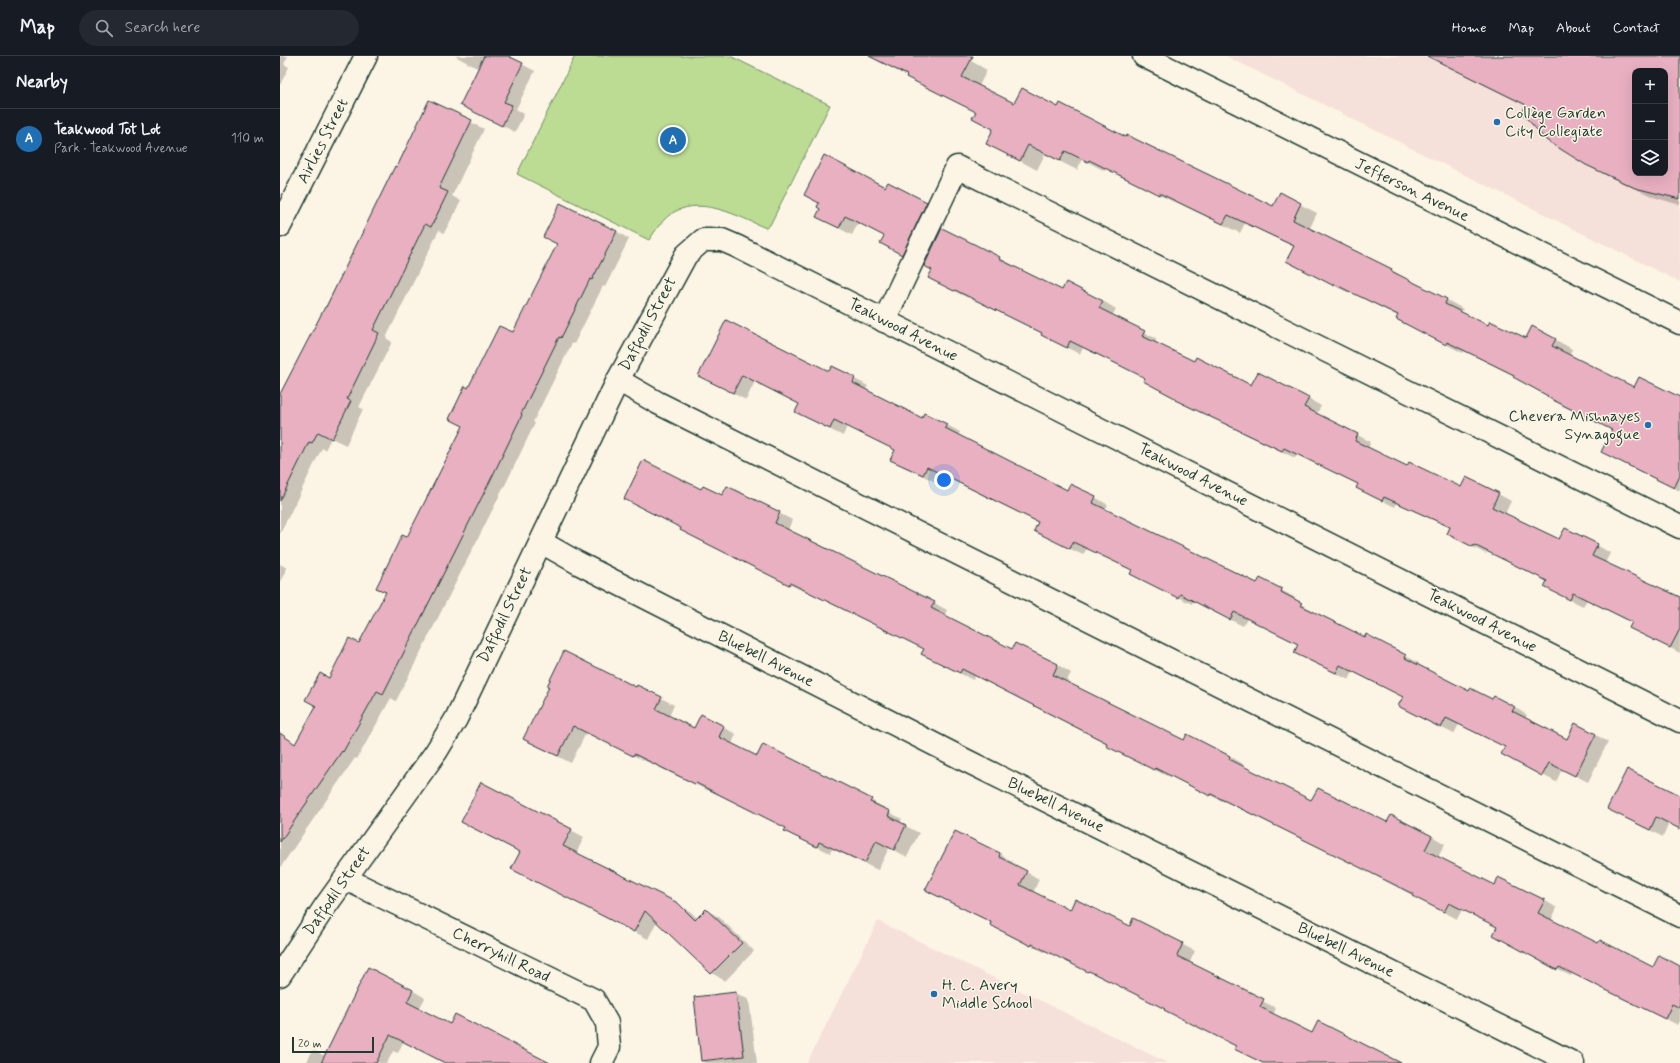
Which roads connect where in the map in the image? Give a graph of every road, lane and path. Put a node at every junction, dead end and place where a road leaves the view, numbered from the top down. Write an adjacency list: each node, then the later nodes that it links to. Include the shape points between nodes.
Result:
1 (366, 56): 3 (street, Airlies Street)
2 (1144, 56): 6 (street, Jefferson Avenue)
3 (280, 226)
4 (703, 240): 5 (street, Teakwood Avenue, via 722,240 736,246); 7 (street, Daffodil Street, via 686,255)
5 (884, 320): 8 (street, via 957,167); 10 (street, Teakwood Avenue)
6 (1680, 323)
7 (618, 380): 9 (street, Daffodil Street); 12 (street, via 665,407)
8 (1680, 528)
9 (541, 542): 11 (street, Daffodil Street, via 456,719 436,752); 15 (street, Bluebell Avenue, via 956,756)
10 (1680, 721)
11 (346, 879): 13 (street, Daffodil Street); 14 (street, Cherryhill Road, via 594,1000 607,1023 609,1047)
12 (1680, 916)
13 (280, 975)
14 (601, 1063)
15 (1573, 1063)

